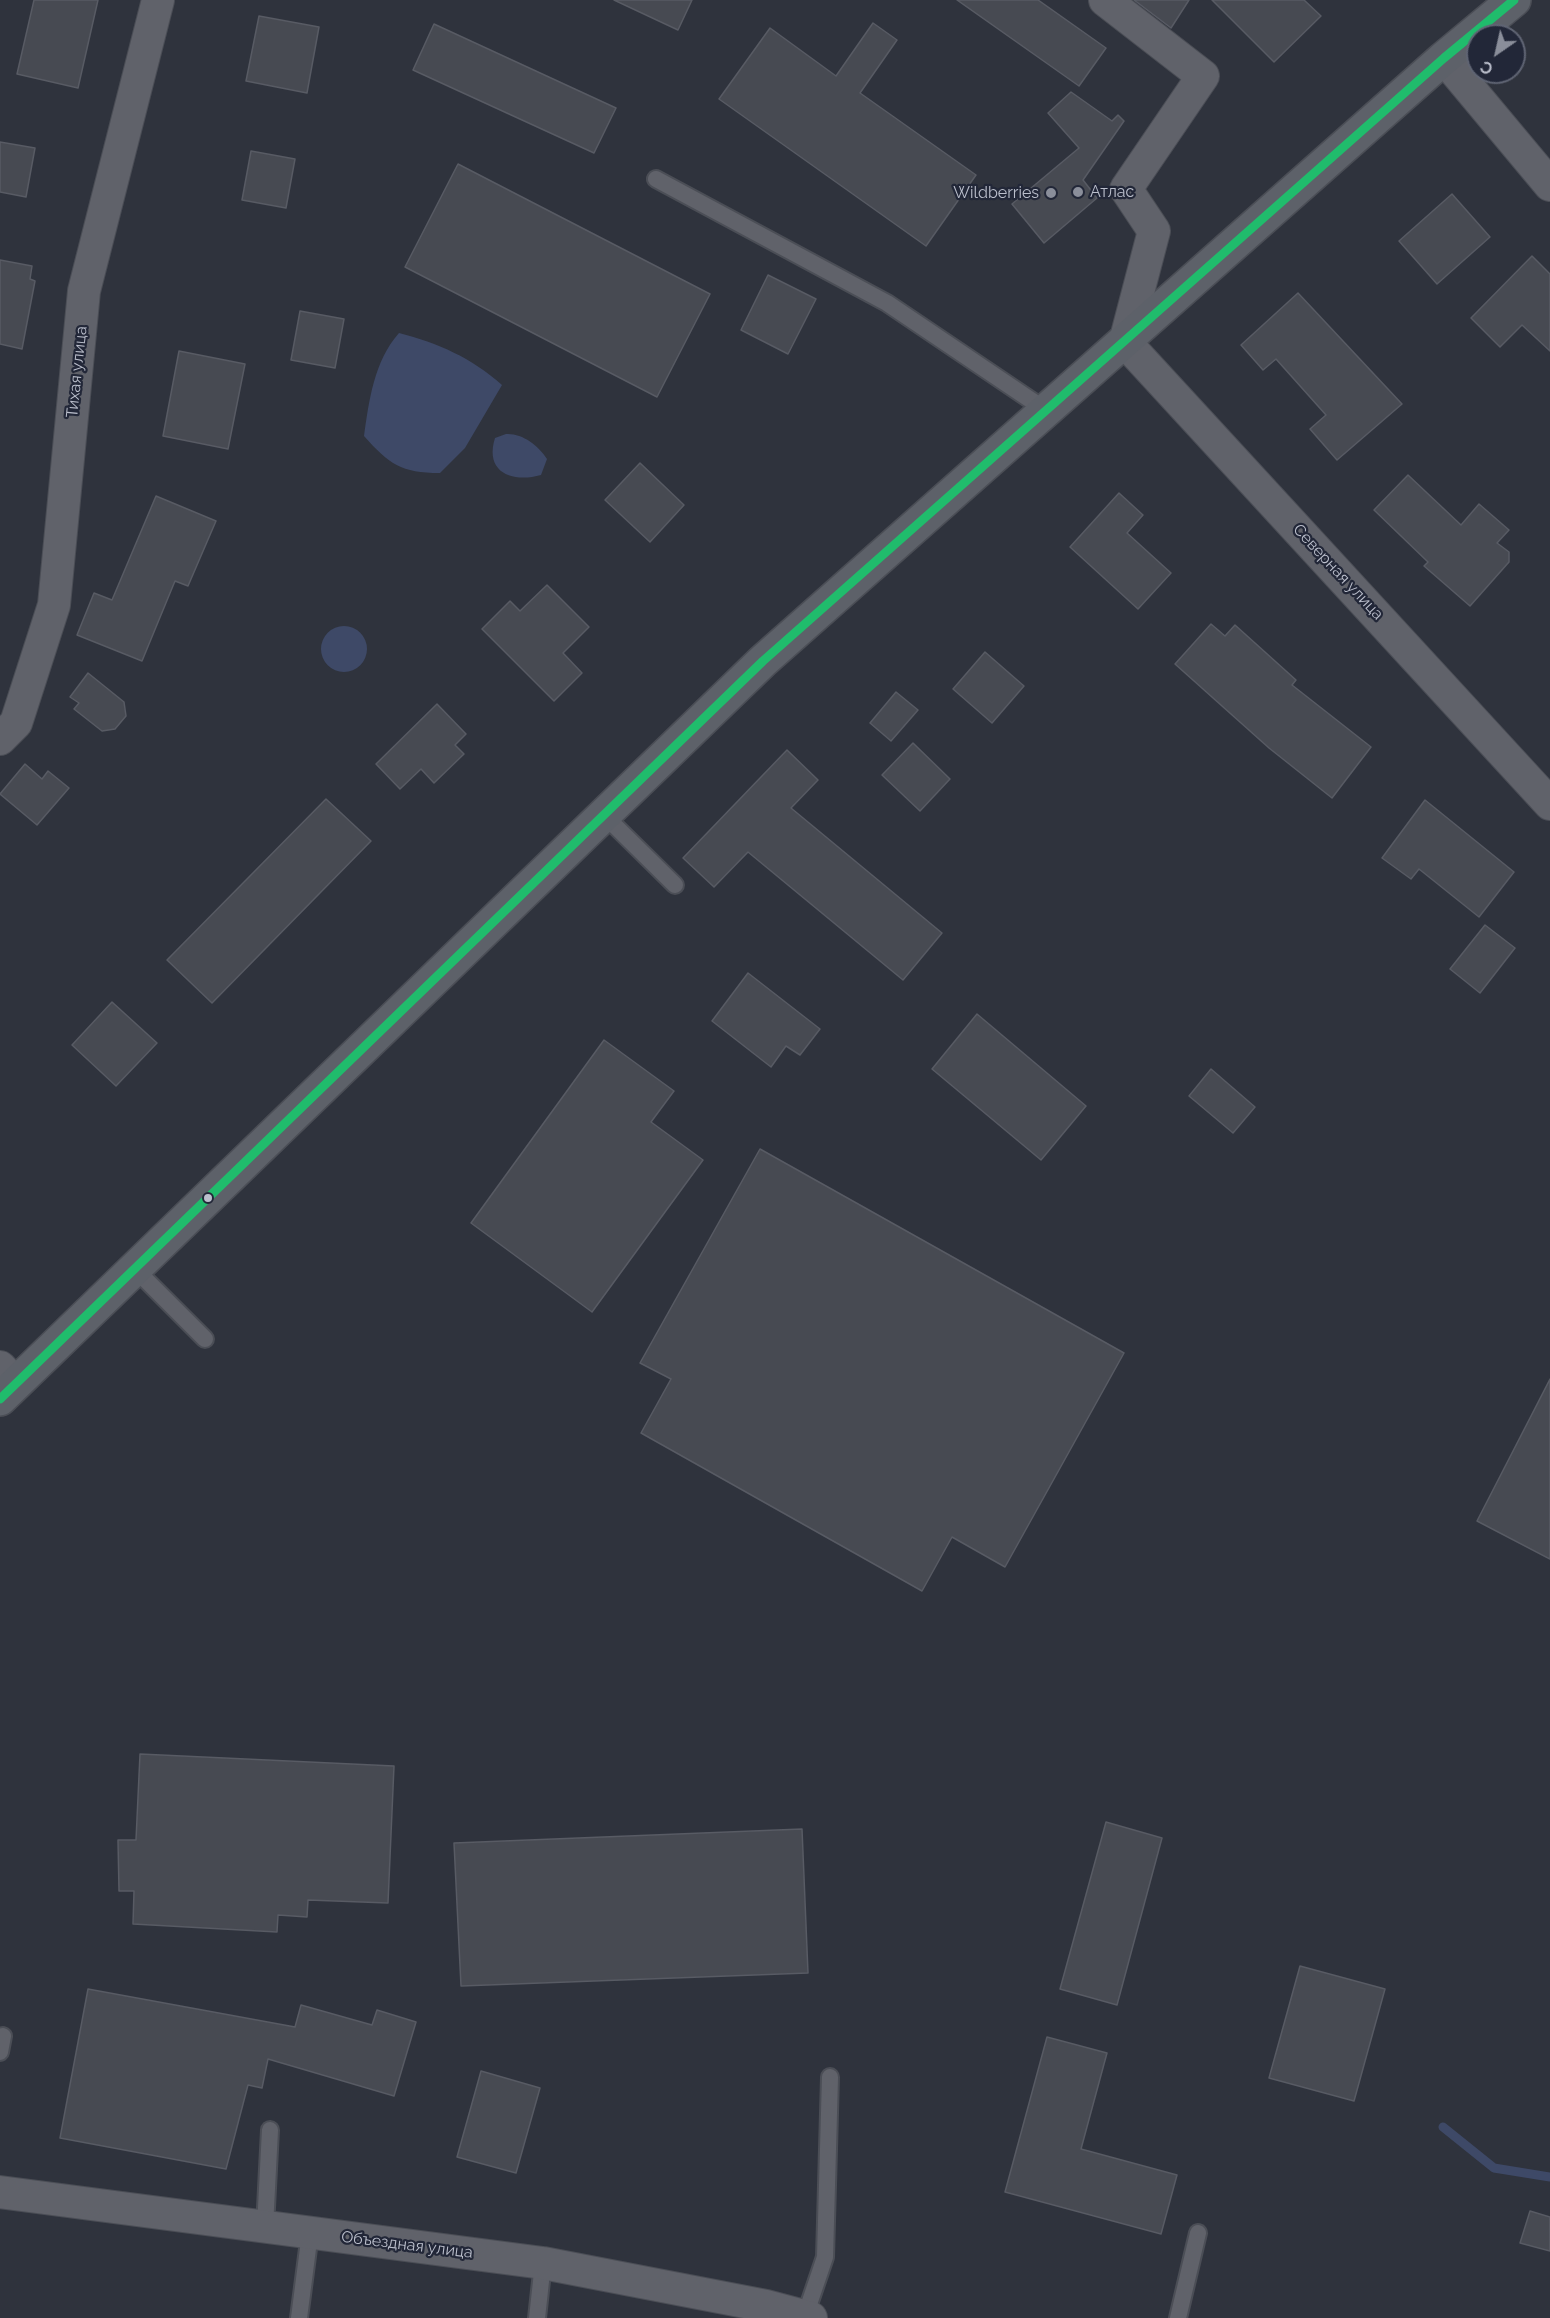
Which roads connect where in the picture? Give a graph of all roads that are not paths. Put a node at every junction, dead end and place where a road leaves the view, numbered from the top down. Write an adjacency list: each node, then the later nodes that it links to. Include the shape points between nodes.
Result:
1 (158, 0): 9 (street, Тихая улица, via 84,291 54,605 16,723)
2 (1105, 0): 7 (street, via 1203,76 1125,189 1154,231)
3 (1505, 3): 4 (street)
4 (1444, 58): 6 (street); 7 (street)
5 (656, 179): 8 (lane, via 887,303)
6 (1550, 185)
7 (1125, 342): 8 (street); 10 (street, Северная улица)
8 (1047, 411): 11 (street, via 763,661)
9 (0, 739)
10 (1550, 804)
11 (604, 814): 12 (lane); 13 (street)
12 (675, 885)
13 (134, 1268): 14 (lane); 15 (street)
14 (206, 1339)
15 (5, 1383)
16 (830, 2077): 23 (lane, via 825,2257)
17 (270, 2130): 19 (lane)
18 (0, 2192): 19 (street, Объездная улица)
19 (265, 2227): 20 (street, Объездная улица)
20 (310, 2233): 22 (street, Объездная улица); 24 (lane)
21 (1198, 2233): 26 (lane)
22 (543, 2263): 23 (street, Объездная улица); 25 (lane)
23 (808, 2317)
24 (299, 2318)
25 (537, 2318)
26 (1178, 2318)

